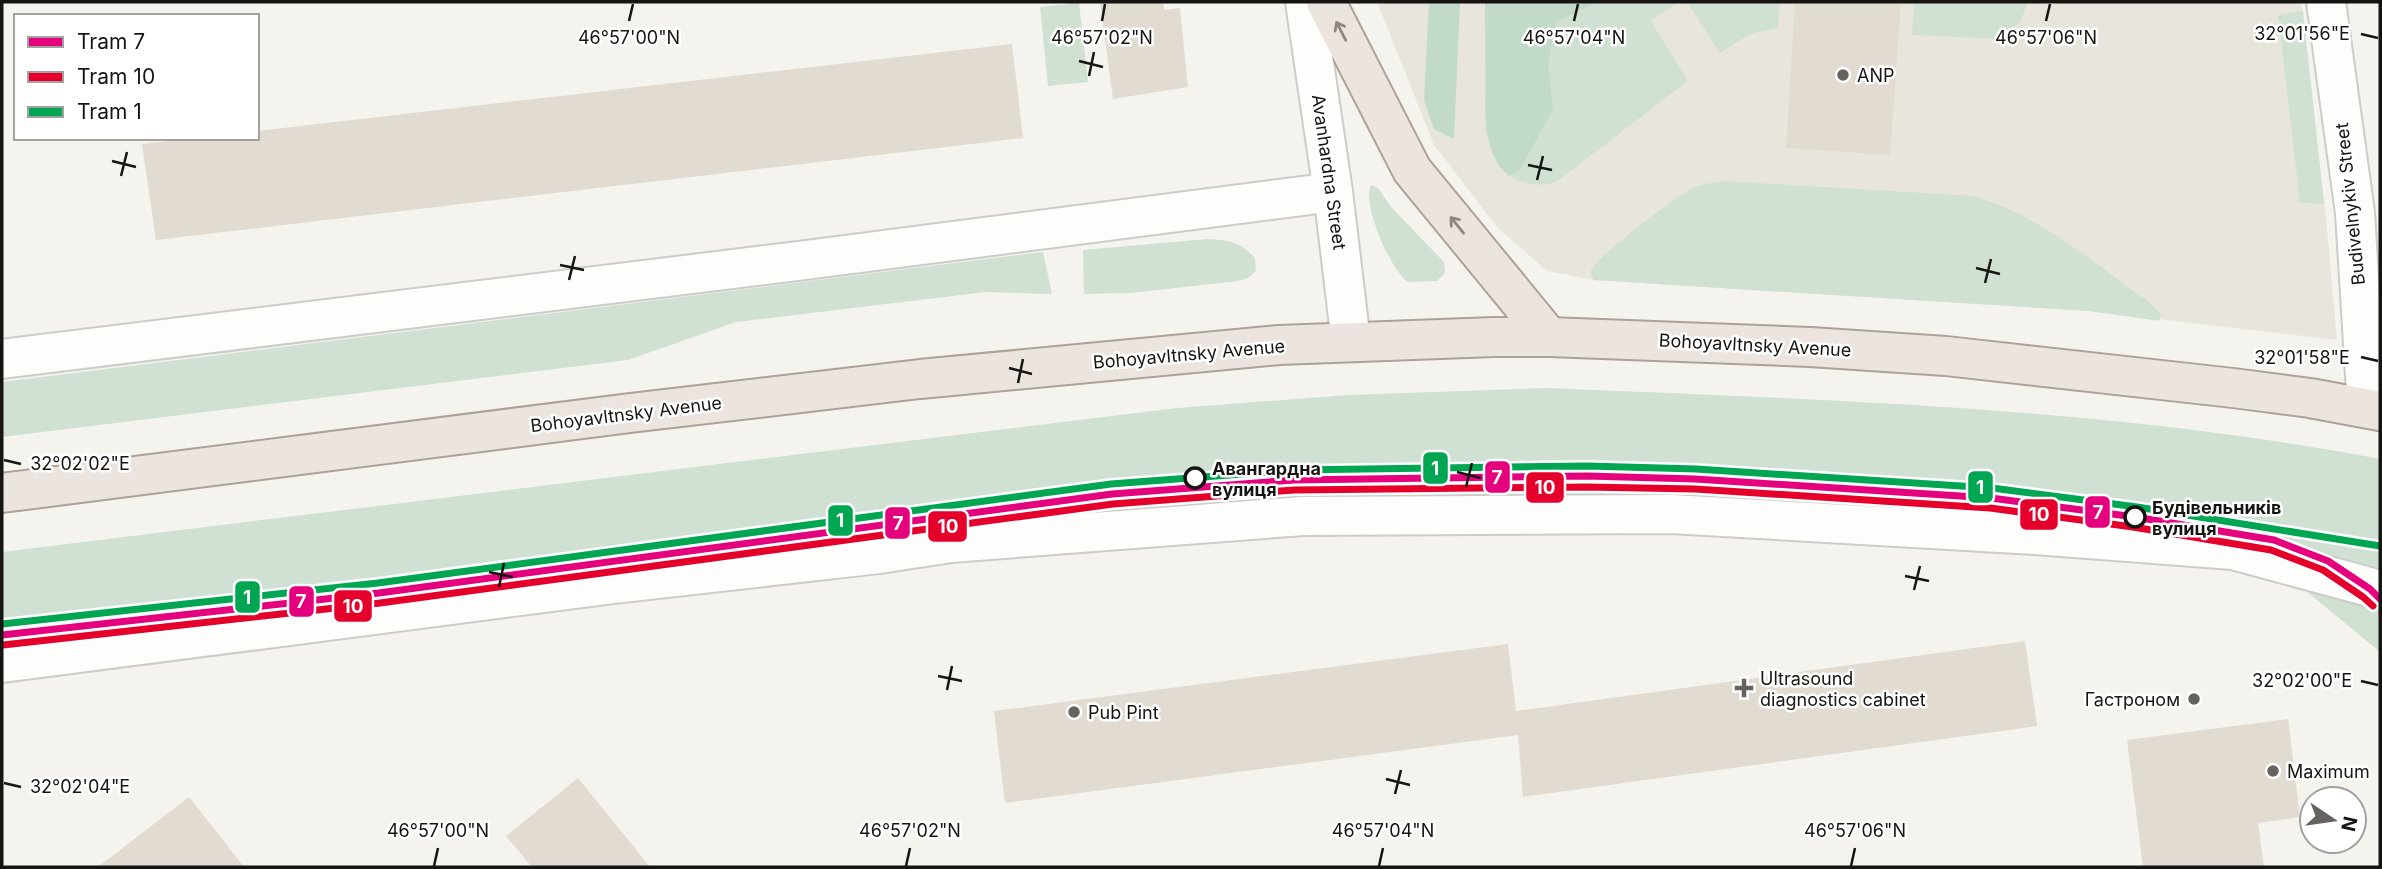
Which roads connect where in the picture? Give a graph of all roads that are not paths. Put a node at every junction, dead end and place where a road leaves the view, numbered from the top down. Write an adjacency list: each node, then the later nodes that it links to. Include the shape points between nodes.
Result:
1 (1305, 2): 4 (street, Avanhardna Street)
2 (1326, 2): 5 (main road, one-way to 2, via 1412,170)
3 (2326, 2): 8 (street, Budivelnykiv Street, via 2354,213)
4 (1333, 192): 6 (street, Avanhardna Street); 7 (street)
5 (1549, 337): 6 (main road, Bohoyavltnsky Avenue); 8 (main road, Bohoyavltnsky Avenue, via 1946,356 2246,389)
6 (1351, 342): 9 (main road, Bohoyavltnsky Avenue, via 920,379)
7 (2, 359)
8 (2373, 409)
9 (2, 493)
10 (2380, 590): 11 (street, via 2233,550 2048,536 1671,514 1303,516 951,543)
11 (2, 663)

